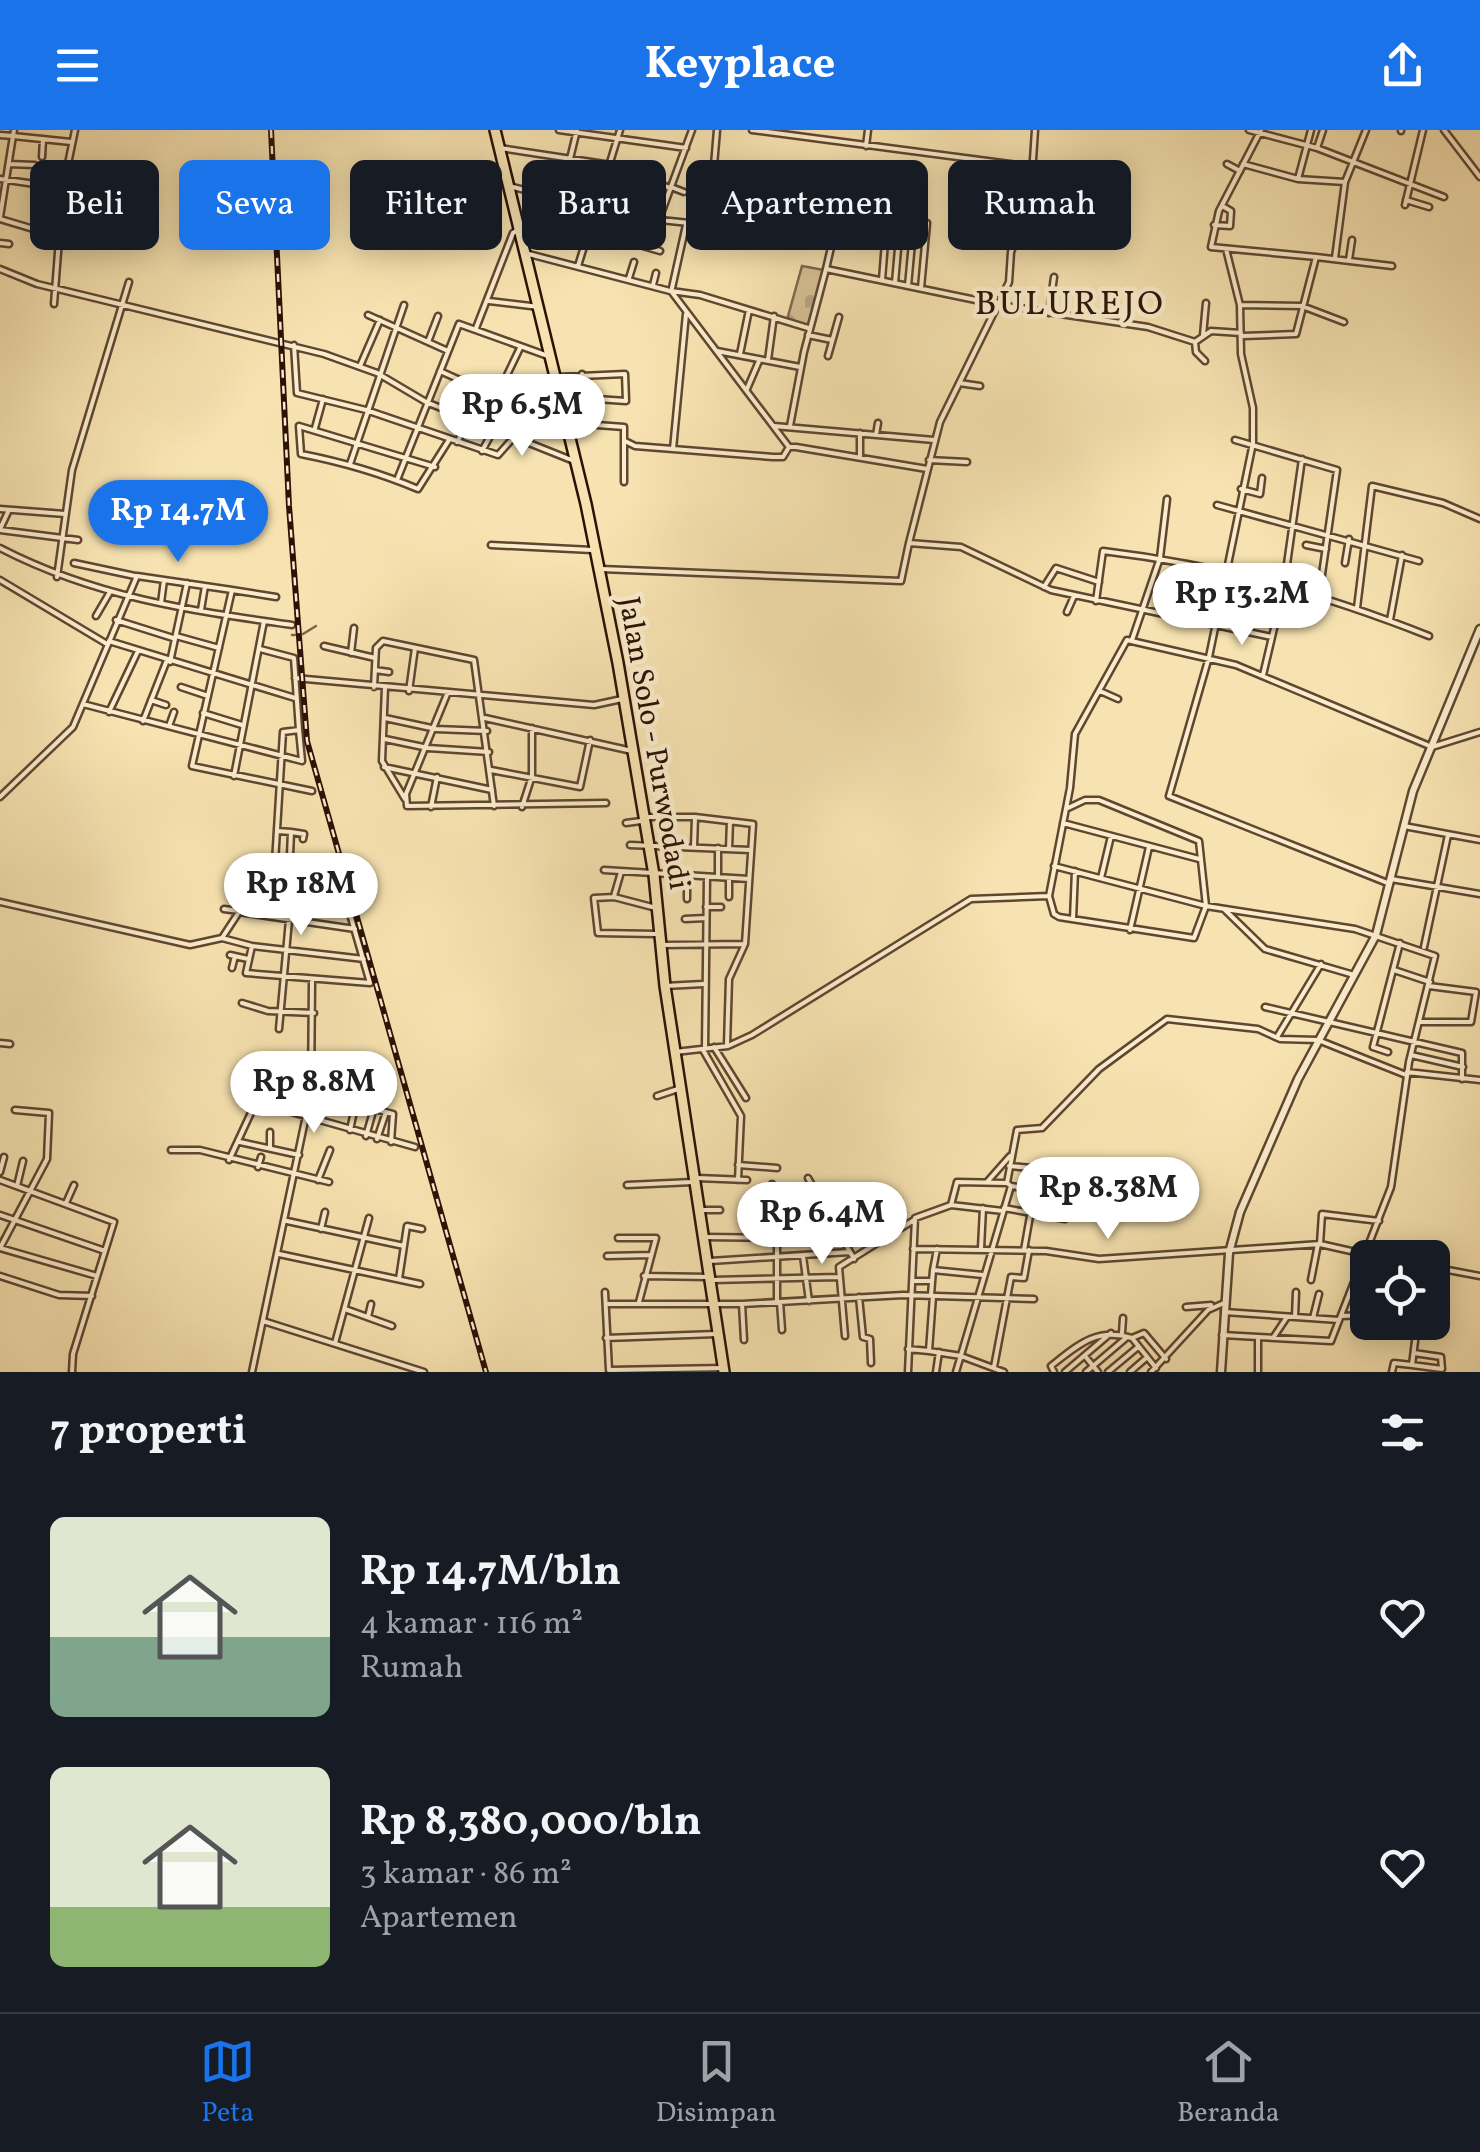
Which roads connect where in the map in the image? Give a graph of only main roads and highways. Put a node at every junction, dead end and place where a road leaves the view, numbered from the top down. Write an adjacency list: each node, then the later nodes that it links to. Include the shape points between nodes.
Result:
1 (495, 130): 2 (main road, Jalan Solo - Purwodadi, via 597,550 654,874 692,1180)
2 (724, 1370)

